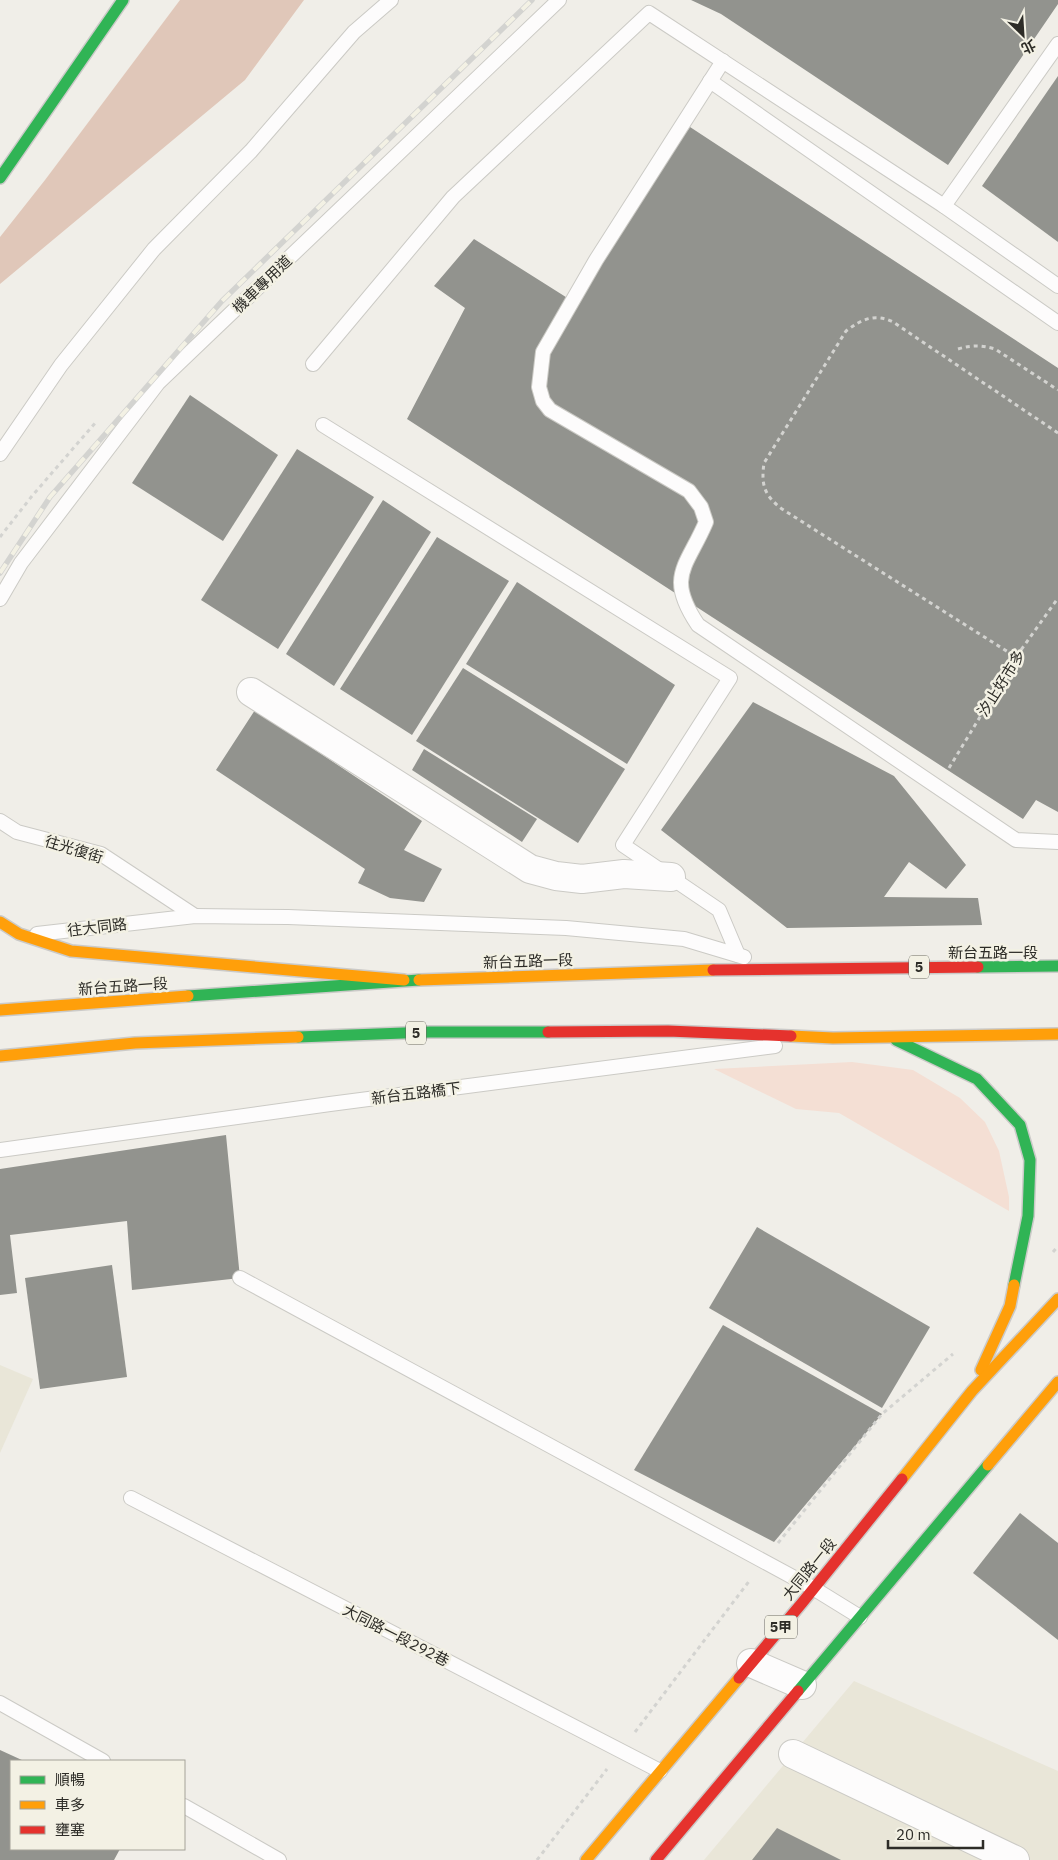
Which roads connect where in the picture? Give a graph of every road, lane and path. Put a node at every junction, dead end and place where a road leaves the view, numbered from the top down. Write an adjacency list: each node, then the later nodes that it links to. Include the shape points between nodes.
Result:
1 (123, 0): 7 (main road)
2 (391, 0): 16 (lane, via 354,32 251,151 154,249 61,365)
3 (559, 0): 17 (lane, 機車專用道, via 158,383 21,563)
4 (1058, 44): 8 (lane)
5 (723, 61): 6 (lane); 8 (lane); 12 (lane, via 649,13 453,197)
6 (710, 81): 10 (lane); 23 (lane, via 596,260 543,352 539,388 543,401 550,410 689,491 701,507 706,522 680,581 683,598 698,625 1016,840)
7 (0, 178)
8 (944, 206): 9 (lane)
9 (1058, 286)
10 (1058, 323)
11 (958, 349): 13 (path, via 984,346 995,349)
12 (313, 364)
13 (1058, 390)
14 (323, 425): 24 (lane, via 730,678 623,845)
15 (1058, 434): 19 (path, via 893,322 883,317 869,318 846,330 764,463 762,477 770,500)
16 (0, 454)
17 (0, 598)
18 (1058, 598): 19 (path, 汐止好市多)
19 (1016, 657): 21 (path, 汐止好市多)
20 (251, 692): 24 (street, via 530,869 582,879 624,874)
21 (948, 770)
22 (0, 821): 25 (lane, 往光復街, via 18,832 101,854)
23 (1058, 842)
24 (671, 877): 29 (lane, via 719,910)
25 (195, 916): 27 (lane, 往大同路); 29 (lane, via 566,928 684,939)
26 (0, 922): 27 (main road)
27 (24, 935): 28 (lane, 往大同路); 32 (main road, via 71,951)
28 (0, 938)
29 (738, 955): 31 (lane)
30 (1058, 966): 31 (main road, 新台五路一段 / 5)
31 (780, 968): 32 (main road, 新台五路一段 / 5)
32 (404, 980): 33 (main road, 新台五路一段 / 5)
33 (0, 1010)
34 (1058, 1034): 36 (main road, 5)
35 (833, 1038): 36 (main road, 5); 37 (main road, 5, via 668,1031 430,1032 135,1043); 38 (lane, 新台五路橋下)
36 (890, 1038): 45 (main road, via 977,1079 1020,1125 1030,1160 1028,1216 1010,1306)
37 (0, 1056)
38 (0, 1150)
39 (1058, 1246): 40 (path)
40 (1052, 1254)
41 (240, 1278): 47 (lane)
42 (1058, 1299): 45 (main road, 大同路一段 / 5甲)
43 (957, 1351): 47 (path, via 882,1414)
44 (1058, 1382): 49 (main road)
45 (972, 1391): 48 (main road, 大同路一段 / 5甲)
46 (131, 1498): 53 (lane, 大同路一段292巷)
47 (764, 1561): 48 (lane); 53 (path)
48 (813, 1588): 49 (lane); 50 (main road, 大同路一段 / 5甲)
49 (860, 1617): 51 (main road)
50 (751, 1663): 51 (street); 56 (main road, 大同路一段 / 5甲)
51 (802, 1685): 61 (main road)
52 (0, 1703): 55 (lane)
53 (620, 1751): 56 (lane, 大同路一段292巷); 59 (path)
54 (793, 1754): 62 (street)
55 (101, 1760)
56 (660, 1771): 60 (main road, 大同路一段 / 5甲)
57 (185, 1807): 58 (lane)
58 (279, 1860)
59 (538, 1860)
60 (586, 1860)
61 (656, 1860)
62 (1015, 1860)

